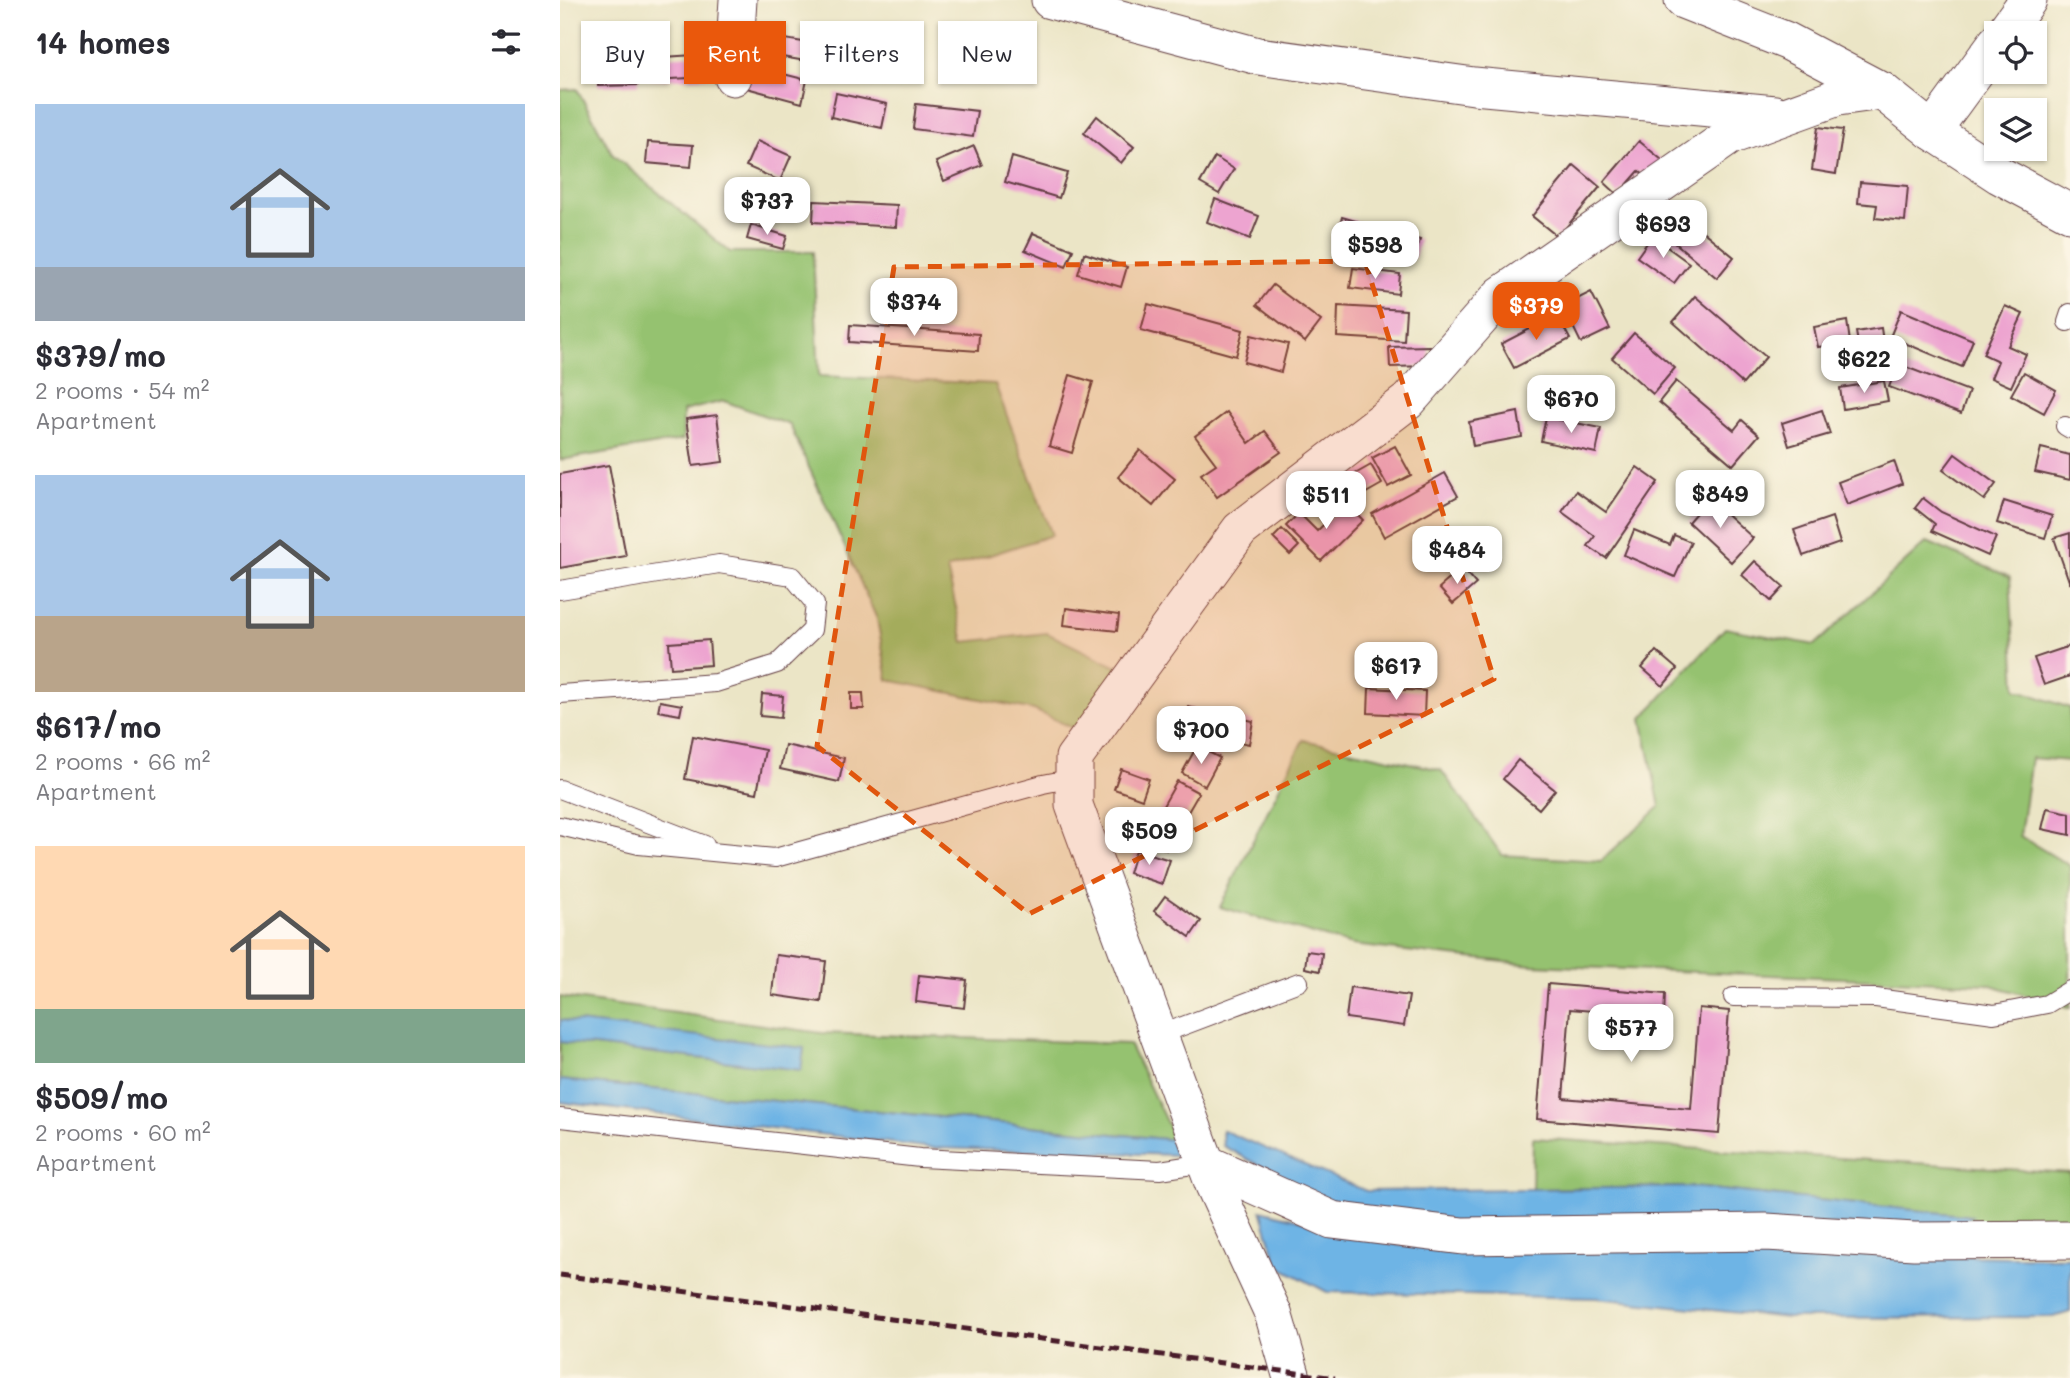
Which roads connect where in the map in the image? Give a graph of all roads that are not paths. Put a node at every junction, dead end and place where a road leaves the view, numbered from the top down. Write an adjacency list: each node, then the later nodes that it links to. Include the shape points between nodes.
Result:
1 (738, 0): 5 (street)
2 (1050, 0): 9 (street, via 1258,56 1474,86)
3 (1683, 0): 8 (street, via 1787,41)
4 (2028, 0): 6 (street)
5 (737, 21)
6 (2013, 21)
7 (1984, 60): 10 (street)
8 (1882, 91): 9 (street, via 1838,97); 10 (street)
9 (1786, 116): 14 (street, via 1730,136 1501,295 1408,401 1240,530 1074,758)
10 (1932, 131): 11 (street, via 1999,176)
11 (2070, 213)
12 (560, 590): 13 (lane, via 719,564 792,576 815,604 812,630 778,664 716,683)
13 (560, 694)
14 (1074, 778): 17 (lane, via 775,858); 21 (street, via 1074,805)
15 (560, 789): 17 (lane)
16 (560, 825): 17 (lane, via 639,845)
17 (727, 854)
18 (1299, 982): 21 (lane)
19 (2070, 990): 20 (lane, via 2047,1004 1994,1014 1876,998)
20 (1733, 997)
21 (1159, 1035): 23 (street)
22 (560, 1118): 23 (lane, via 920,1158 1160,1170)
23 (1205, 1163): 24 (street, via 1332,1220 1463,1236 1766,1232 1914,1241); 25 (street, via 1273,1313)
24 (2070, 1240)
25 (1292, 1378)

